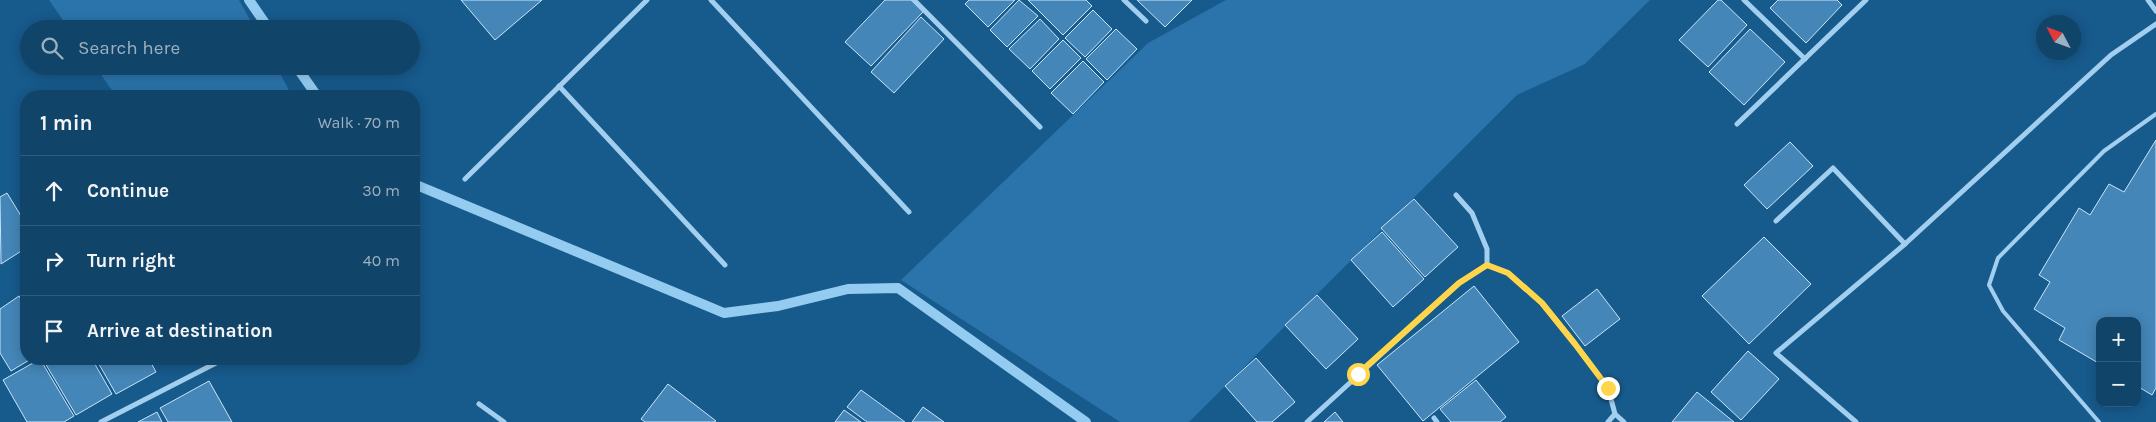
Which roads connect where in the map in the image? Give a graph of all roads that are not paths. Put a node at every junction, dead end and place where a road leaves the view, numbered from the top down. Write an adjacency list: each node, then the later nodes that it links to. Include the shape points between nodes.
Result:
1 (647, 0): 12 (street)
2 (711, 0): 18 (street)
3 (914, 0): 15 (street)
4 (1124, 0): 9 (street)
5 (1744, 0): 11 (street)
6 (1866, 0): 11 (street)
7 (2148, 0): 8 (street)
8 (2156, 11)
9 (1146, 21)
10 (2156, 24): 20 (street, via 2111,55)
11 (1805, 59): 14 (street)
12 (560, 86): 16 (street); 21 (street)
13 (2156, 114): 32 (lane, via 2104,151 1998,258 1988,286 2004,311)
14 (1737, 124)
15 (1040, 126)
16 (465, 179)
17 (1456, 195): 22 (street, via 1472,214 1487,248)
18 (909, 212)
19 (1776, 221): 20 (street, via 1833,168)
20 (1905, 244): 31 (street, via 1776,353)
21 (725, 265)
22 (1487, 265): 25 (street, via 1508,273 1542,303 1608,388); 28 (street, via 1459,283)
23 (214, 365): 26 (street)
24 (479, 404): 27 (street)
25 (1615, 414): 29 (street); 30 (street)
26 (101, 422)
27 (504, 422)
28 (1307, 422)
29 (1608, 422)
30 (1624, 422)
31 (1856, 422)
32 (2099, 422)

